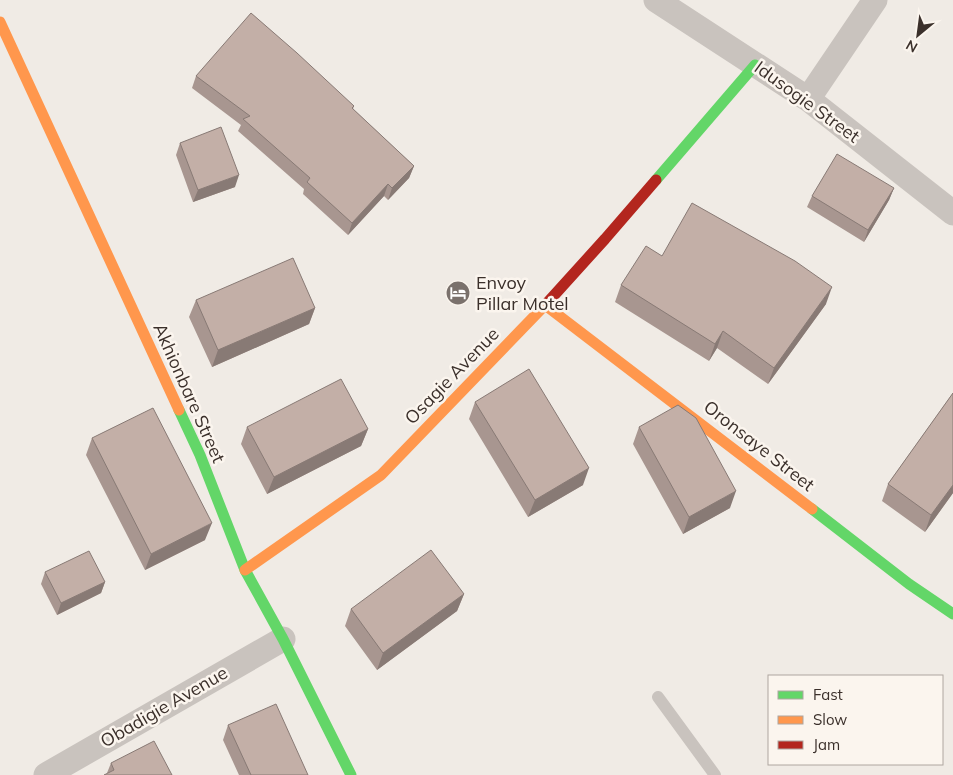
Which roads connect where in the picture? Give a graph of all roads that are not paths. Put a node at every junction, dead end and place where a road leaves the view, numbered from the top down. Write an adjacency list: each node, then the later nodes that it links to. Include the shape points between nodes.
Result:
1 (656, 0): 4 (street, Idusogie Street)
2 (874, 0): 5 (street)
3 (0, 22): 8 (street, Akhionbare Street, via 200,456)
4 (755, 65): 5 (street, Idusogie Street); 7 (street, Osagie Avenue)
5 (808, 99): 6 (street, Idusogie Street)
6 (953, 213)
7 (545, 305): 8 (street, Osagie Avenue, via 381,476); 9 (street, Oronsaye Street, via 909,584)
8 (245, 570): 10 (street, Akhionbare Street)
9 (953, 614)
10 (283, 638): 12 (street, Obadigie Avenue); 13 (street, Akhionbare Street)
11 (658, 697): 14 (lane)
12 (46, 775)
13 (351, 775)
14 (715, 775)

